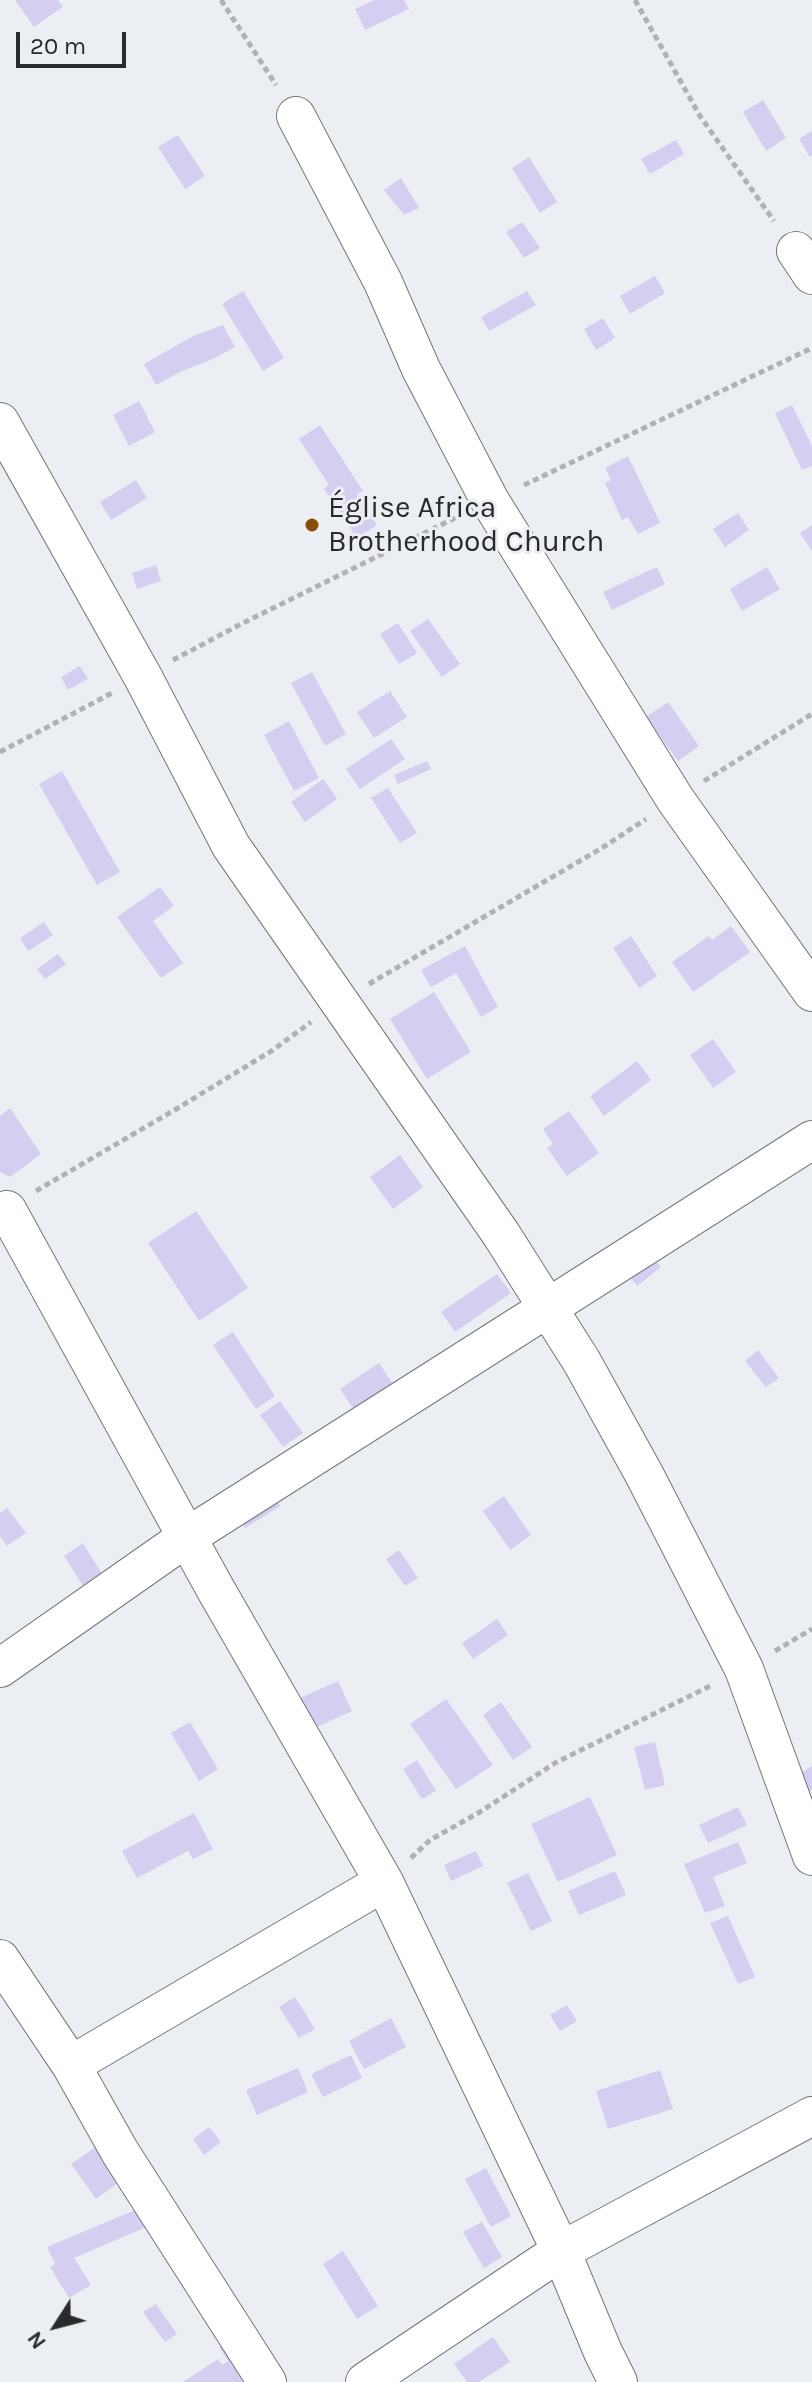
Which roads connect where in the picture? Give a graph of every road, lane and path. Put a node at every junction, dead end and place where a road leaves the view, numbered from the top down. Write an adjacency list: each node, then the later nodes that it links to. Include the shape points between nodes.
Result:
1 (221, 0): 3 (path)
2 (635, 0): 4 (path, via 700,116)
3 (296, 116): 7 (street)
4 (804, 263)
5 (812, 348): 7 (path)
6 (0, 422): 8 (street)
7 (490, 501): 8 (path); 11 (street)
8 (143, 677): 10 (path); 13 (street, via 231,846)
9 (812, 714): 11 (path)
10 (0, 752)
11 (675, 799): 12 (street); 13 (path, via 602,848)
12 (812, 992)
13 (339, 1001): 15 (path, via 273,1050); 16 (street)
14 (812, 1140): 16 (street)
15 (7, 1210): 17 (street)
16 (548, 1309): 17 (street); 20 (street, via 644,1474)
17 (187, 1537): 19 (street); 22 (street)
18 (812, 1629): 20 (path)
19 (0, 1668)
20 (744, 1669): 21 (street); 22 (path, via 555,1763 430,1840)
21 (812, 1856)
22 (384, 1882): 24 (street); 26 (street)
23 (0, 1959): 24 (street)
24 (71, 2065): 27 (street, via 120,2152)
25 (812, 2116): 26 (street)
26 (561, 2251): 28 (street); 29 (street)
27 (267, 2382)
28 (365, 2382)
29 (618, 2382)

